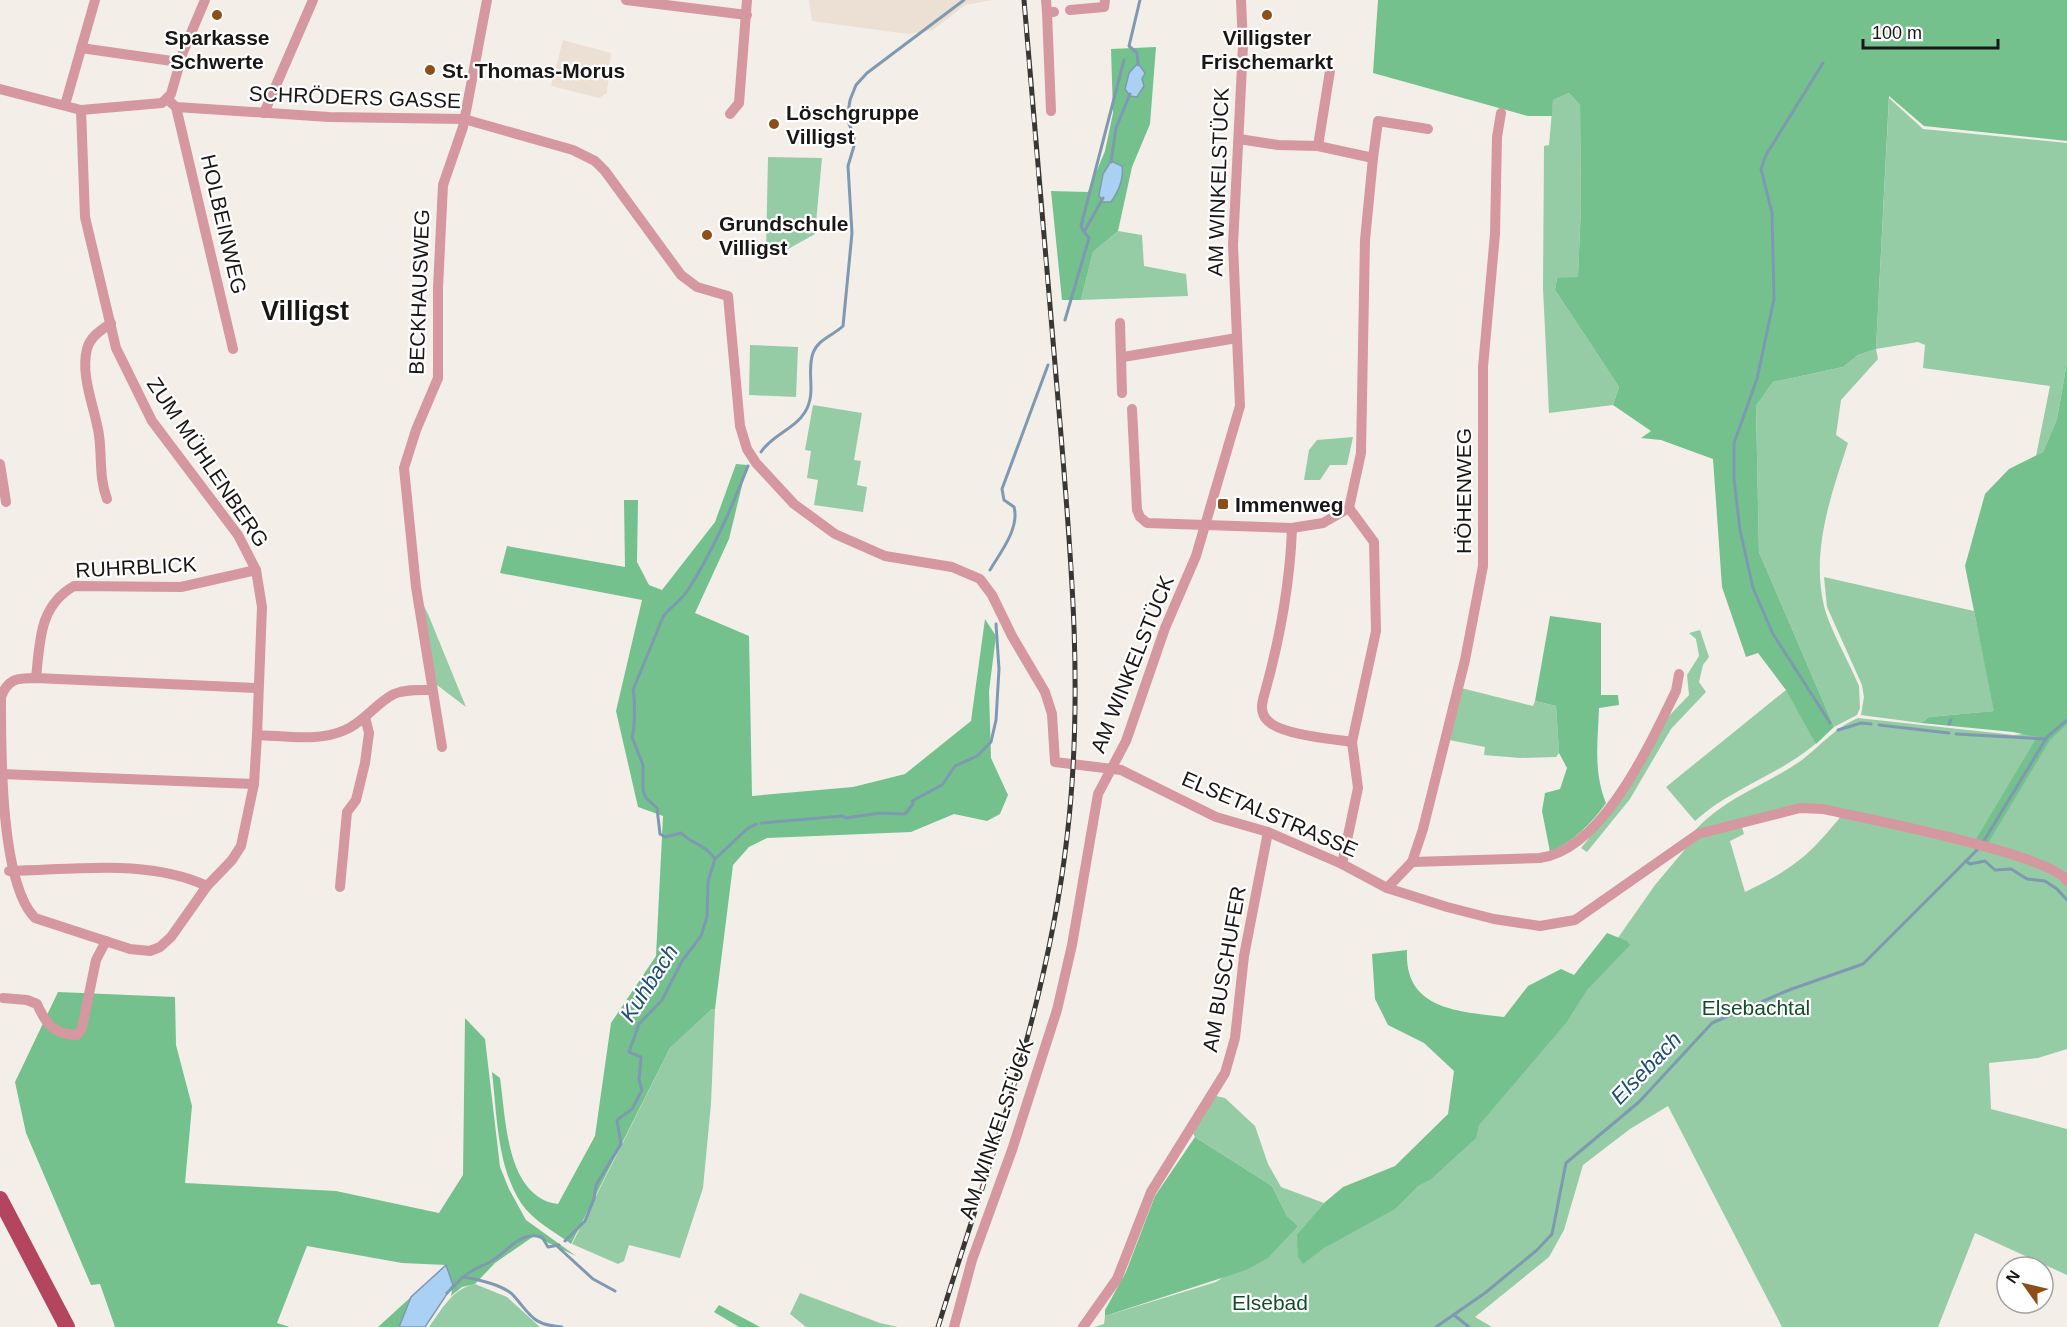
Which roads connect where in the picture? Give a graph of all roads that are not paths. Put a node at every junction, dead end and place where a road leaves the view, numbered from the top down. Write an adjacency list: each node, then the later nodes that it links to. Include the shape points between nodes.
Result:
1 (95, 0): 12 (street)
2 (205, 0): 13 (street)
3 (313, 0): 21 (street)
4 (487, 0): 24 (street, BECKHAUSWEG)
5 (626, 0): 11 (street)
6 (747, 0): 11 (street)
7 (1046, 0): 20 (street, via 1051,12)
8 (1105, 0): 10 (street, via 1104,7)
9 (1241, 0): 26 (street, AM WINKELSTÜCK)
10 (1070, 10)
11 (747, 15): 23 (street, via 739,103)
12 (81, 48): 13 (street); 17 (street)
13 (179, 62): 16 (street)
14 (1330, 72): 27 (street)
15 (0, 88): 17 (street)
16 (167, 99): 18 (street); 19 (street, via 153,105)
17 (65, 105): 19 (street)
18 (176, 107): 21 (street, SCHRÖDERS GASSE); 33 (street, HOLBEINWEG)
19 (81, 110): 30 (street, ZUM MÜHLENBERG, via 85,217)
20 (1051, 111)
21 (264, 113): 24 (street, SCHRÖDERS GASSE)
22 (1501, 113): 56 (street, HÖHENWEG, via 1483,367 1483,566 1465,660)
23 (730, 114)
24 (464, 119): 29 (street, SCHRÖDERS GASSE, via 573,150 595,161 681,275 697,287); 47 (street, BECKHAUSWEG, via 447,170 440,210 438,378 404,468)
25 (1428, 129): 28 (street, via 1378,121)
26 (1239, 140): 27 (street); 32 (street, AM WINKELSTÜCK, via 1233,245)
27 (1318, 146): 28 (street)
28 (1373, 158): 40 (street, via 1365,240 1361,453)
29 (728, 296): 52 (street, ELSETALSTRASSE, via 740,426 756,463 794,504 835,534 885,556 952,567 980,579 1046,692 1057,762)
30 (111, 323): 38 (street, via 87,346 84,363); 43 (street, ZUM MÜHLENBERG, via 116,348 152,421 238,535)
31 (1120, 323): 34 (street)
32 (1237, 338): 34 (street); 41 (street, AM WINKELSTÜCK, via 1240,406)
33 (233, 349)
34 (1123, 357): 35 (street)
35 (1122, 393)
36 (1132, 409): 41 (street, via 1140,517 1147,523)
37 (0, 464): 39 (street)
38 (107, 499)
39 (6, 502)
40 (1349, 508): 42 (street, via 1323,523); 50 (street, via 1374,542 1377,583 1376,631)
41 (1208, 523): 42 (street); 52 (street, AM WINKELSTÜCK, via 1165,628 1126,741)
42 (1292, 528): 50 (street, via 1290,570 1275,655 1261,705 1263,715 1270,723 1304,735)
43 (256, 570): 45 (street, RUHRBLICK, via 181,587 75,586 63,592 45,617); 46 (street, ZUM MÜHLENBERG, via 262,607)
44 (1679, 674): 56 (street, via 1677,691 1622,790 1572,847 1540,858)
45 (36, 678): 46 (street); 53 (street, via 15,679 5,686 1,697)
46 (258, 687): 49 (street, ZUM MÜHLENBERG)
47 (431, 690): 48 (street, via 407,690 393,695); 51 (street, BECKHAUSWEG)
48 (365, 717): 49 (street, via 346,730 328,735); 61 (street, via 369,733 365,763 356,800 347,813)
49 (257, 735): 54 (street, ZUM MÜHLENBERG)
50 (1353, 742): 57 (street, via 1358,788)
51 (442, 747)
52 (1111, 767): 55 (street, ELSETALSTRASSE, via 1137,776 1216,817); 67 (street, AM WINKELSTÜCK, via 1098,794 1057,1010 972,1260)
53 (1, 774): 54 (street); 58 (street, via 1,828)
54 (254, 784): 60 (street, ZUM MÜHLENBERG, via 241,846)
55 (1268, 832): 57 (street, ELSETALSTRASSE); 68 (street, AM BUSCHUFER, via 1244,956 1235,1038 1225,1073 1151,1192 1117,1279)
56 (1412, 861): 62 (street)
57 (1342, 864): 62 (street, ELSETALSTRASSE)
58 (9, 871): 60 (street, via 137,869 188,878); 63 (street, via 20,903 35,918)
59 (2067, 881): 62 (street, ELSETALSTRASSE, via 2045,866 1981,846 1823,809 1800,808 1698,834 1575,920 1559,924 1540,926 1494,919)
60 (207, 886): 63 (street, ZUM MÜHLENBERG, via 171,937 159,947 140,951)
61 (340, 887)
62 (1387, 888)
63 (106, 941): 64 (street, via 96,960 82,1028 77,1035 55,1031 36,1004)
64 (3, 998)
65 (0, 1199): 66 (main road)
66 (67, 1327)
67 (954, 1327)
68 (1083, 1327)

